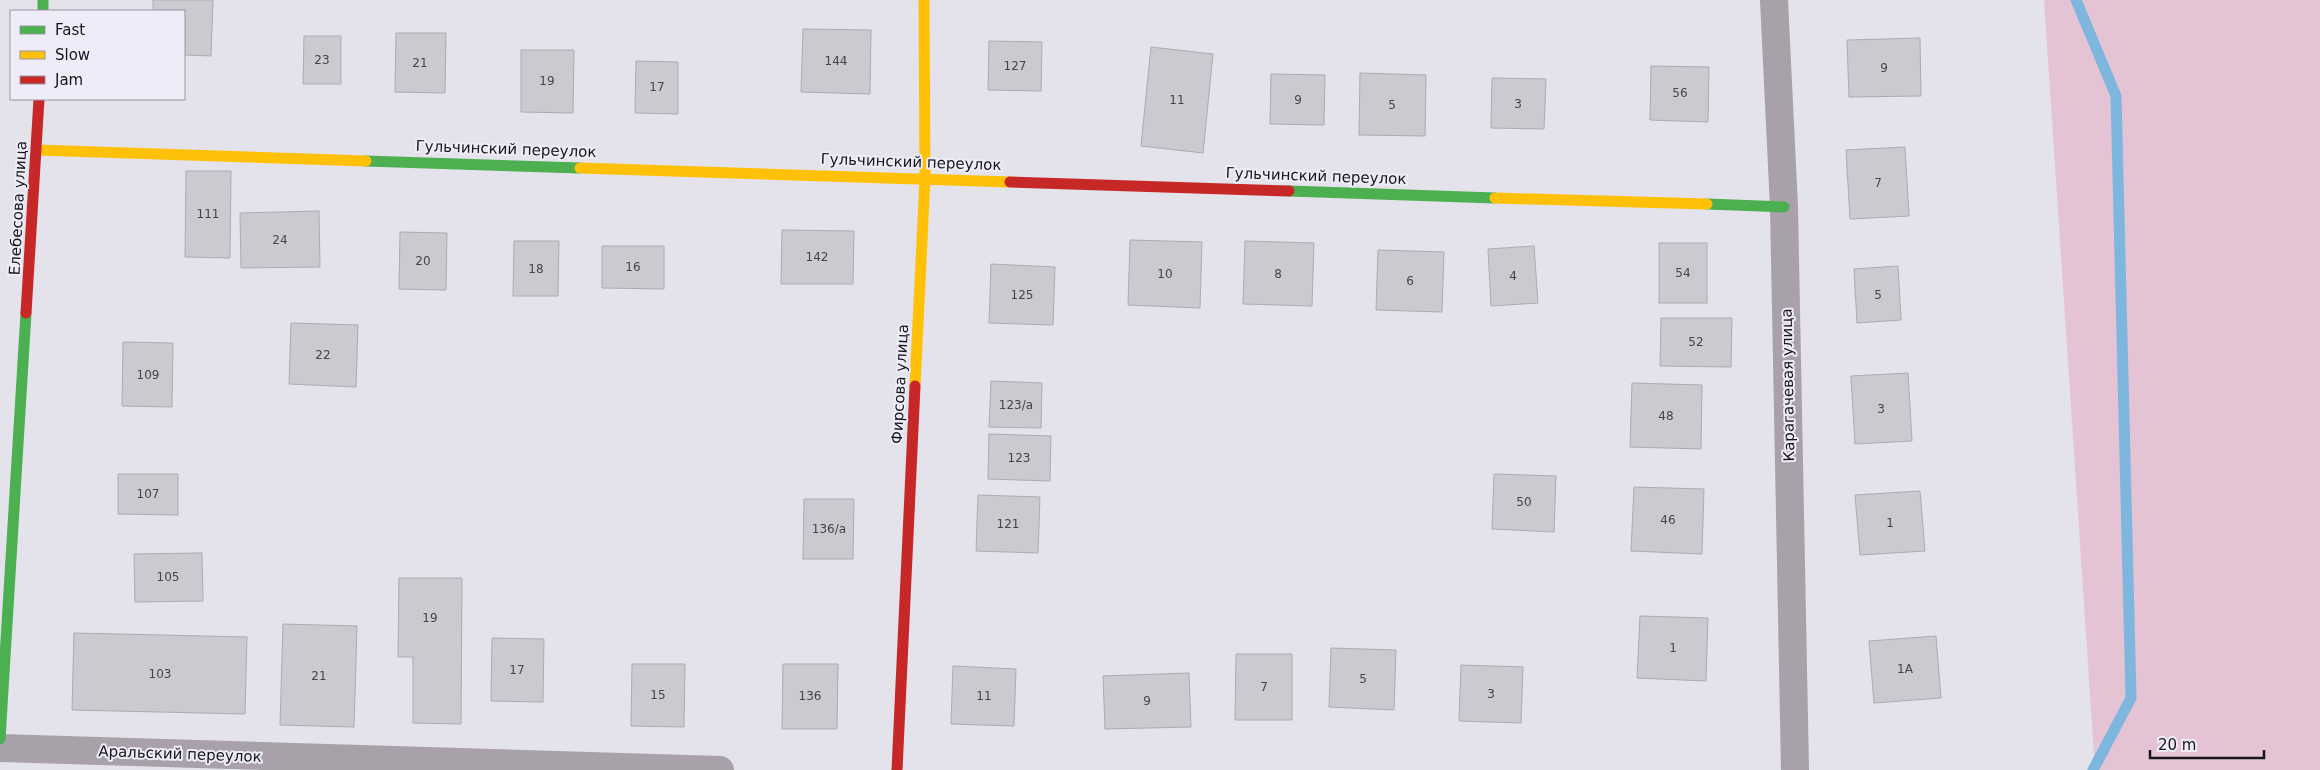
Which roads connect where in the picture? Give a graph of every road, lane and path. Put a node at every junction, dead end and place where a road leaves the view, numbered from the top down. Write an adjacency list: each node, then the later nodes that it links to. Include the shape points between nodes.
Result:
1 (924, 0): 5 (street, Фирсова улица)
2 (1774, 0): 6 (street, Карагачевая улица)
3 (39, 100): 4 (street, Елебесова улица)
4 (37, 150): 5 (street, Гульчинский переулок); 7 (street, Елебесова улица)
5 (925, 178): 6 (street, Гульчинский переулок); 10 (street, Фирсова улица)
6 (1784, 207): 11 (street, Карагачевая улица)
7 (0, 739)
8 (0, 748): 9 (street, Аральский переулок)
9 (720, 770)
10 (897, 770)
11 (1794, 770)

